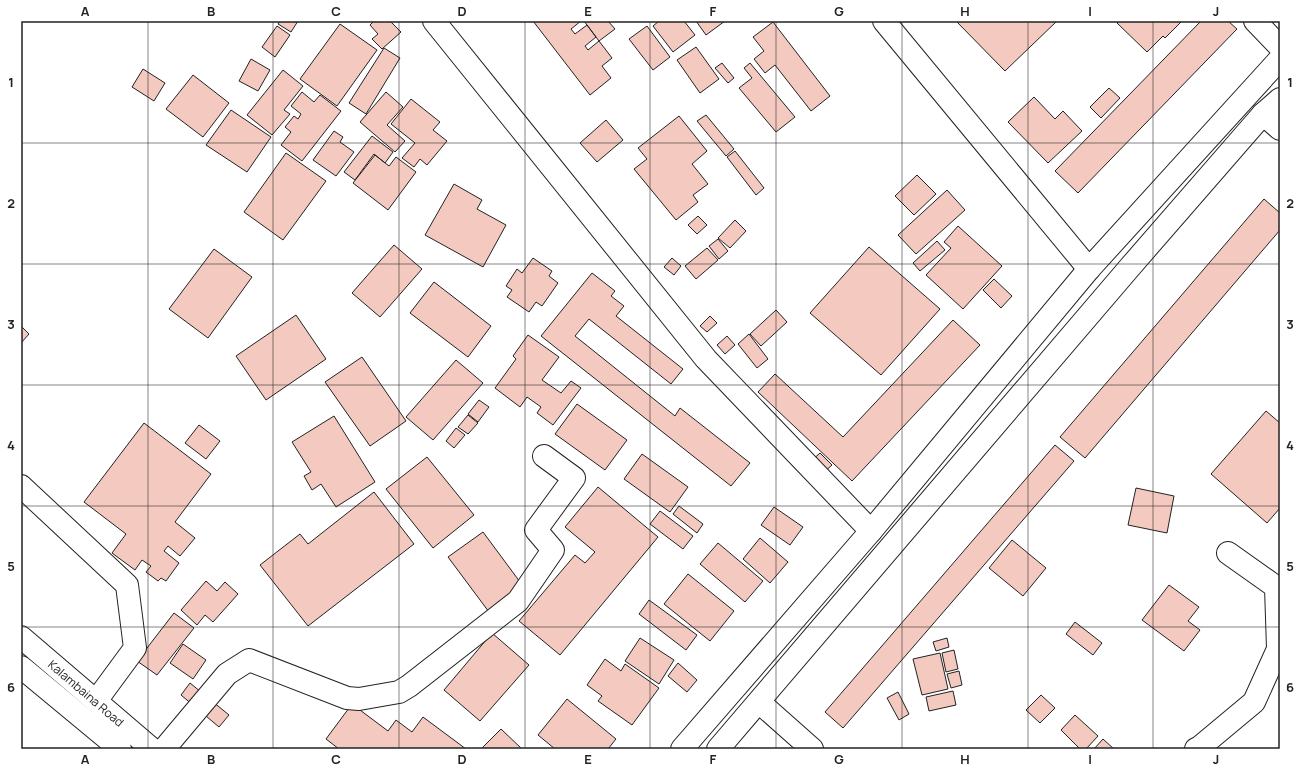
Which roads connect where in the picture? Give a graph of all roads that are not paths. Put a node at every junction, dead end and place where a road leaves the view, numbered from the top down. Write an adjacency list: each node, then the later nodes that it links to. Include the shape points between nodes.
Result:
1 (434, 21): 12 (main road, via 706,359)
2 (884, 21): 9 (main road)
3 (1255, 21): 4 (main road)
4 (1280, 47)
5 (1280, 59): 9 (main road)
6 (1280, 99): 7 (main road)
7 (1262, 114): 8 (main road); 18 (main road)
8 (1280, 129)
9 (1089, 269): 12 (main road)
10 (544, 456): 21 (main road, via 574,478 536,530 553,550 518,601 418,679 400,692 359,699 347,698 249,660 227,674)
11 (21, 486): 17 (main road, via 127,585 135,648)
12 (871, 530): 22 (main road)
13 (1228, 553): 14 (main road, via 1276,588)
14 (1279, 633): 25 (main road, via 1278,649 1254,702)
15 (21, 637): 17 (main road, Kalambaina Road)
16 (21, 667): 19 (main road)
17 (96, 701): 20 (main road, Kalambaina Road)
18 (759, 702): 23 (main road); 24 (main road)
19 (120, 749)
20 (152, 749)
21 (164, 749)
22 (682, 749)
23 (718, 749)
24 (812, 749)
25 (1196, 749)

